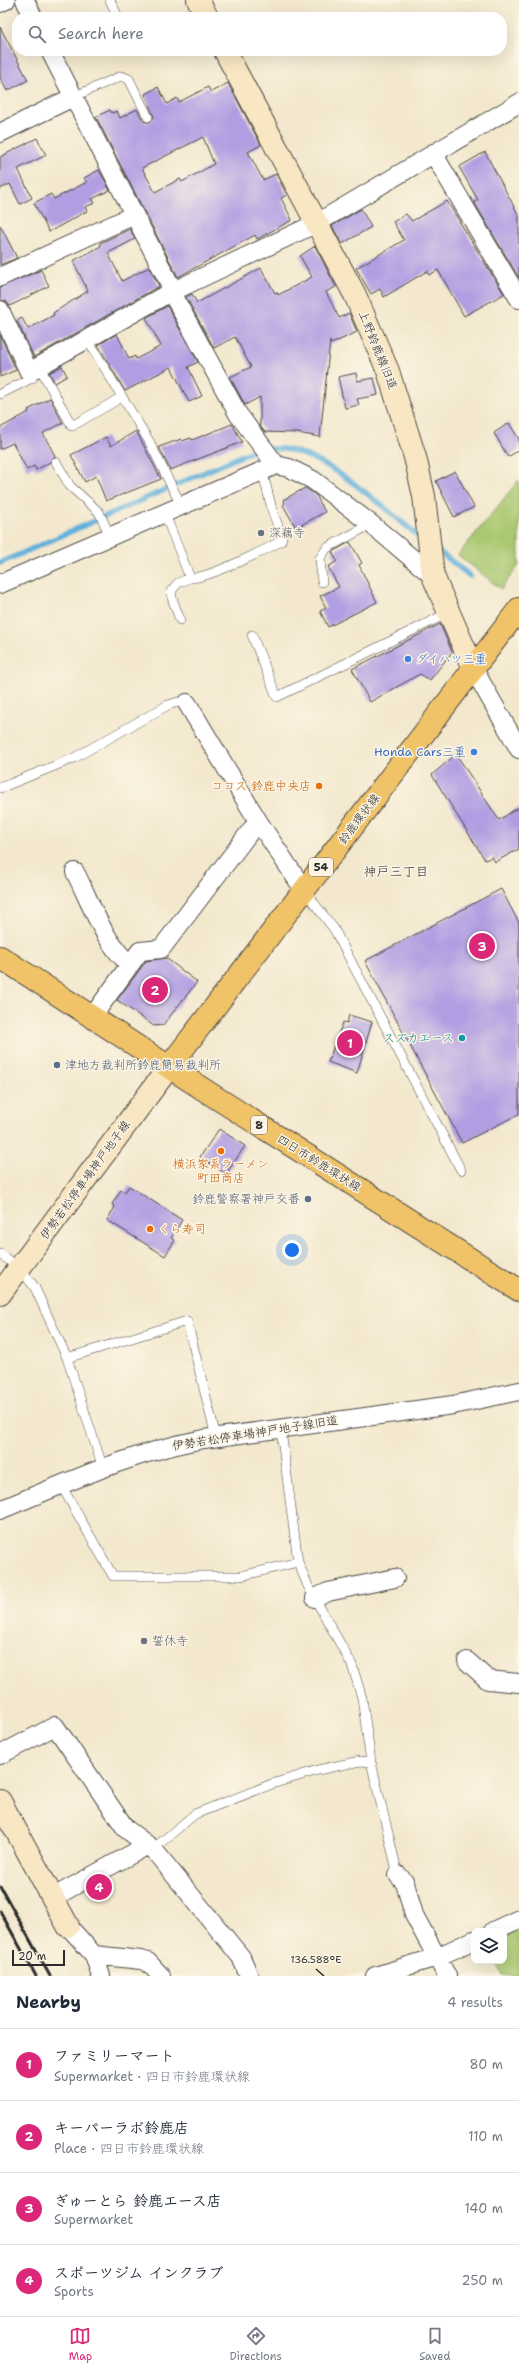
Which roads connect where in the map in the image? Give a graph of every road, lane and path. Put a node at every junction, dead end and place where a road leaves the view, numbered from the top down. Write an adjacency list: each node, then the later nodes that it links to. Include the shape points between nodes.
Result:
1 (6, 0): 5 (street)
2 (24, 0): 6 (street)
3 (110, 0): 7 (lane)
4 (198, 0): 8 (street)
5 (0, 3)
6 (30, 12)
7 (116, 12)
8 (204, 12)
9 (52, 56): 11 (street)
10 (229, 56): 17 (street, 上野鈴鹿線旧道)
11 (73, 97): 13 (lane, via 121,76 129,79); 14 (street); 16 (street)
12 (519, 103): 15 (street)
13 (148, 117)
14 (0, 133)
15 (433, 153): 17 (street); 20 (street)
16 (134, 216): 18 (street); 19 (street)
17 (318, 223): 19 (street); 32 (street, 上野鈴鹿線旧道, via 355,295 388,371 415,457 424,496)
18 (0, 277)
19 (174, 292): 22 (street); 27 (street, via 174,297 230,400)
20 (519, 299)
21 (0, 310): 23 (street)
22 (87, 339): 23 (street); 25 (lane)
23 (34, 369): 24 (lane, via 32,378); 25 (lane, via 72,426)
24 (0, 394)
25 (122, 397): 28 (lane)
26 (56, 462): 31 (lane, via 70,486 99,512)
27 (270, 465): 28 (street); 30 (street, via 289,468 313,480); 33 (lane, via 273,513 282,536 281,541 213,571)
28 (179, 501): 29 (street)
29 (164, 512): 31 (street); 33 (lane)
30 (371, 524): 32 (street); 34 (lane, via 327,548 320,558)
31 (109, 534): 35 (street)
32 (432, 568): 37 (street, 上野鈴鹿線旧道)
33 (190, 578): 38 (lane, via 178,583 171,591)
34 (322, 582)
35 (0, 584)
36 (519, 609): 40 (main road, 鈴鹿環状線 / 54)
37 (448, 613): 39 (lane, via 277,697); 40 (street, 上野鈴鹿線旧道)
38 (180, 620)
39 (252, 635)
40 (473, 668): 42 (street); 46 (main road, 鈴鹿環状線 / 54)
41 (187, 703): 43 (lane, via 168,705 74,758); 44 (street)
42 (519, 749)
43 (0, 788)
44 (258, 821): 46 (street); 48 (street, via 161,949 140,950)
45 (75, 872): 48 (street, via 120,957)
46 (304, 890): 50 (main road, 鈴鹿環状線 / 54); 51 (lane, via 334,929)
47 (0, 957): 49 (main road, 四日市鈴鹿環状線 / 8)
48 (130, 964): 49 (street)
49 (92, 1017): 50 (main road, 四日市鈴鹿環状線 / 8)
50 (169, 1067): 53 (street, 伊勢若松停車場神戸地子線); 54 (main road, 四日市鈴鹿環状線 / 8)
51 (461, 1170)
52 (0, 1254): 53 (lane)
53 (20, 1268): 55 (street, 伊勢若松停車場神戸地子線); 56 (lane, via 35,1288)
54 (519, 1290)
55 (0, 1294)
56 (67, 1358): 59 (lane, via 187,1321); 60 (lane)
57 (519, 1391): 58 (street, 伊勢若松停車場神戸地子線旧道, via 453,1405)
58 (281, 1430): 59 (street, 伊勢若松停車場神戸地子線旧道); 63 (lane)
59 (216, 1437): 60 (street, 伊勢若松停車場神戸地子線旧道, via 172,1445)
60 (103, 1468): 61 (street, 伊勢若松停車場神戸地子線旧道)
61 (61, 1485): 62 (street, 伊勢若松停車場神戸地子線旧道); 63 (lane, via 113,1576 241,1576)
62 (0, 1510)
63 (298, 1562): 65 (lane)
64 (395, 1578): 65 (street, via 328,1592)
65 (315, 1598): 69 (lane, via 352,1666 362,1698)
66 (467, 1661): 67 (street, via 488,1680)
67 (519, 1683)
68 (0, 1755): 71 (street, via 55,1726 126,1829)
69 (371, 1762): 71 (lane, via 360,1761 318,1770 272,1784 195,1814); 72 (lane)
70 (0, 1801): 73 (street)
71 (151, 1847): 73 (street); 82 (street, via 241,1957)
72 (398, 1875): 79 (street, via 405,1883 414,1915)
73 (52, 1898): 75 (street)
74 (519, 1919): 76 (street)
75 (68, 1926): 78 (street)
76 (500, 1928)
77 (471, 1941): 79 (street)
78 (94, 1955): 80 (street); 81 (street, via 148,1962)
79 (437, 1957): 83 (street); 84 (street)
80 (101, 1976)
81 (161, 1976)
82 (249, 1976)
83 (375, 1976)
84 (447, 1976)

